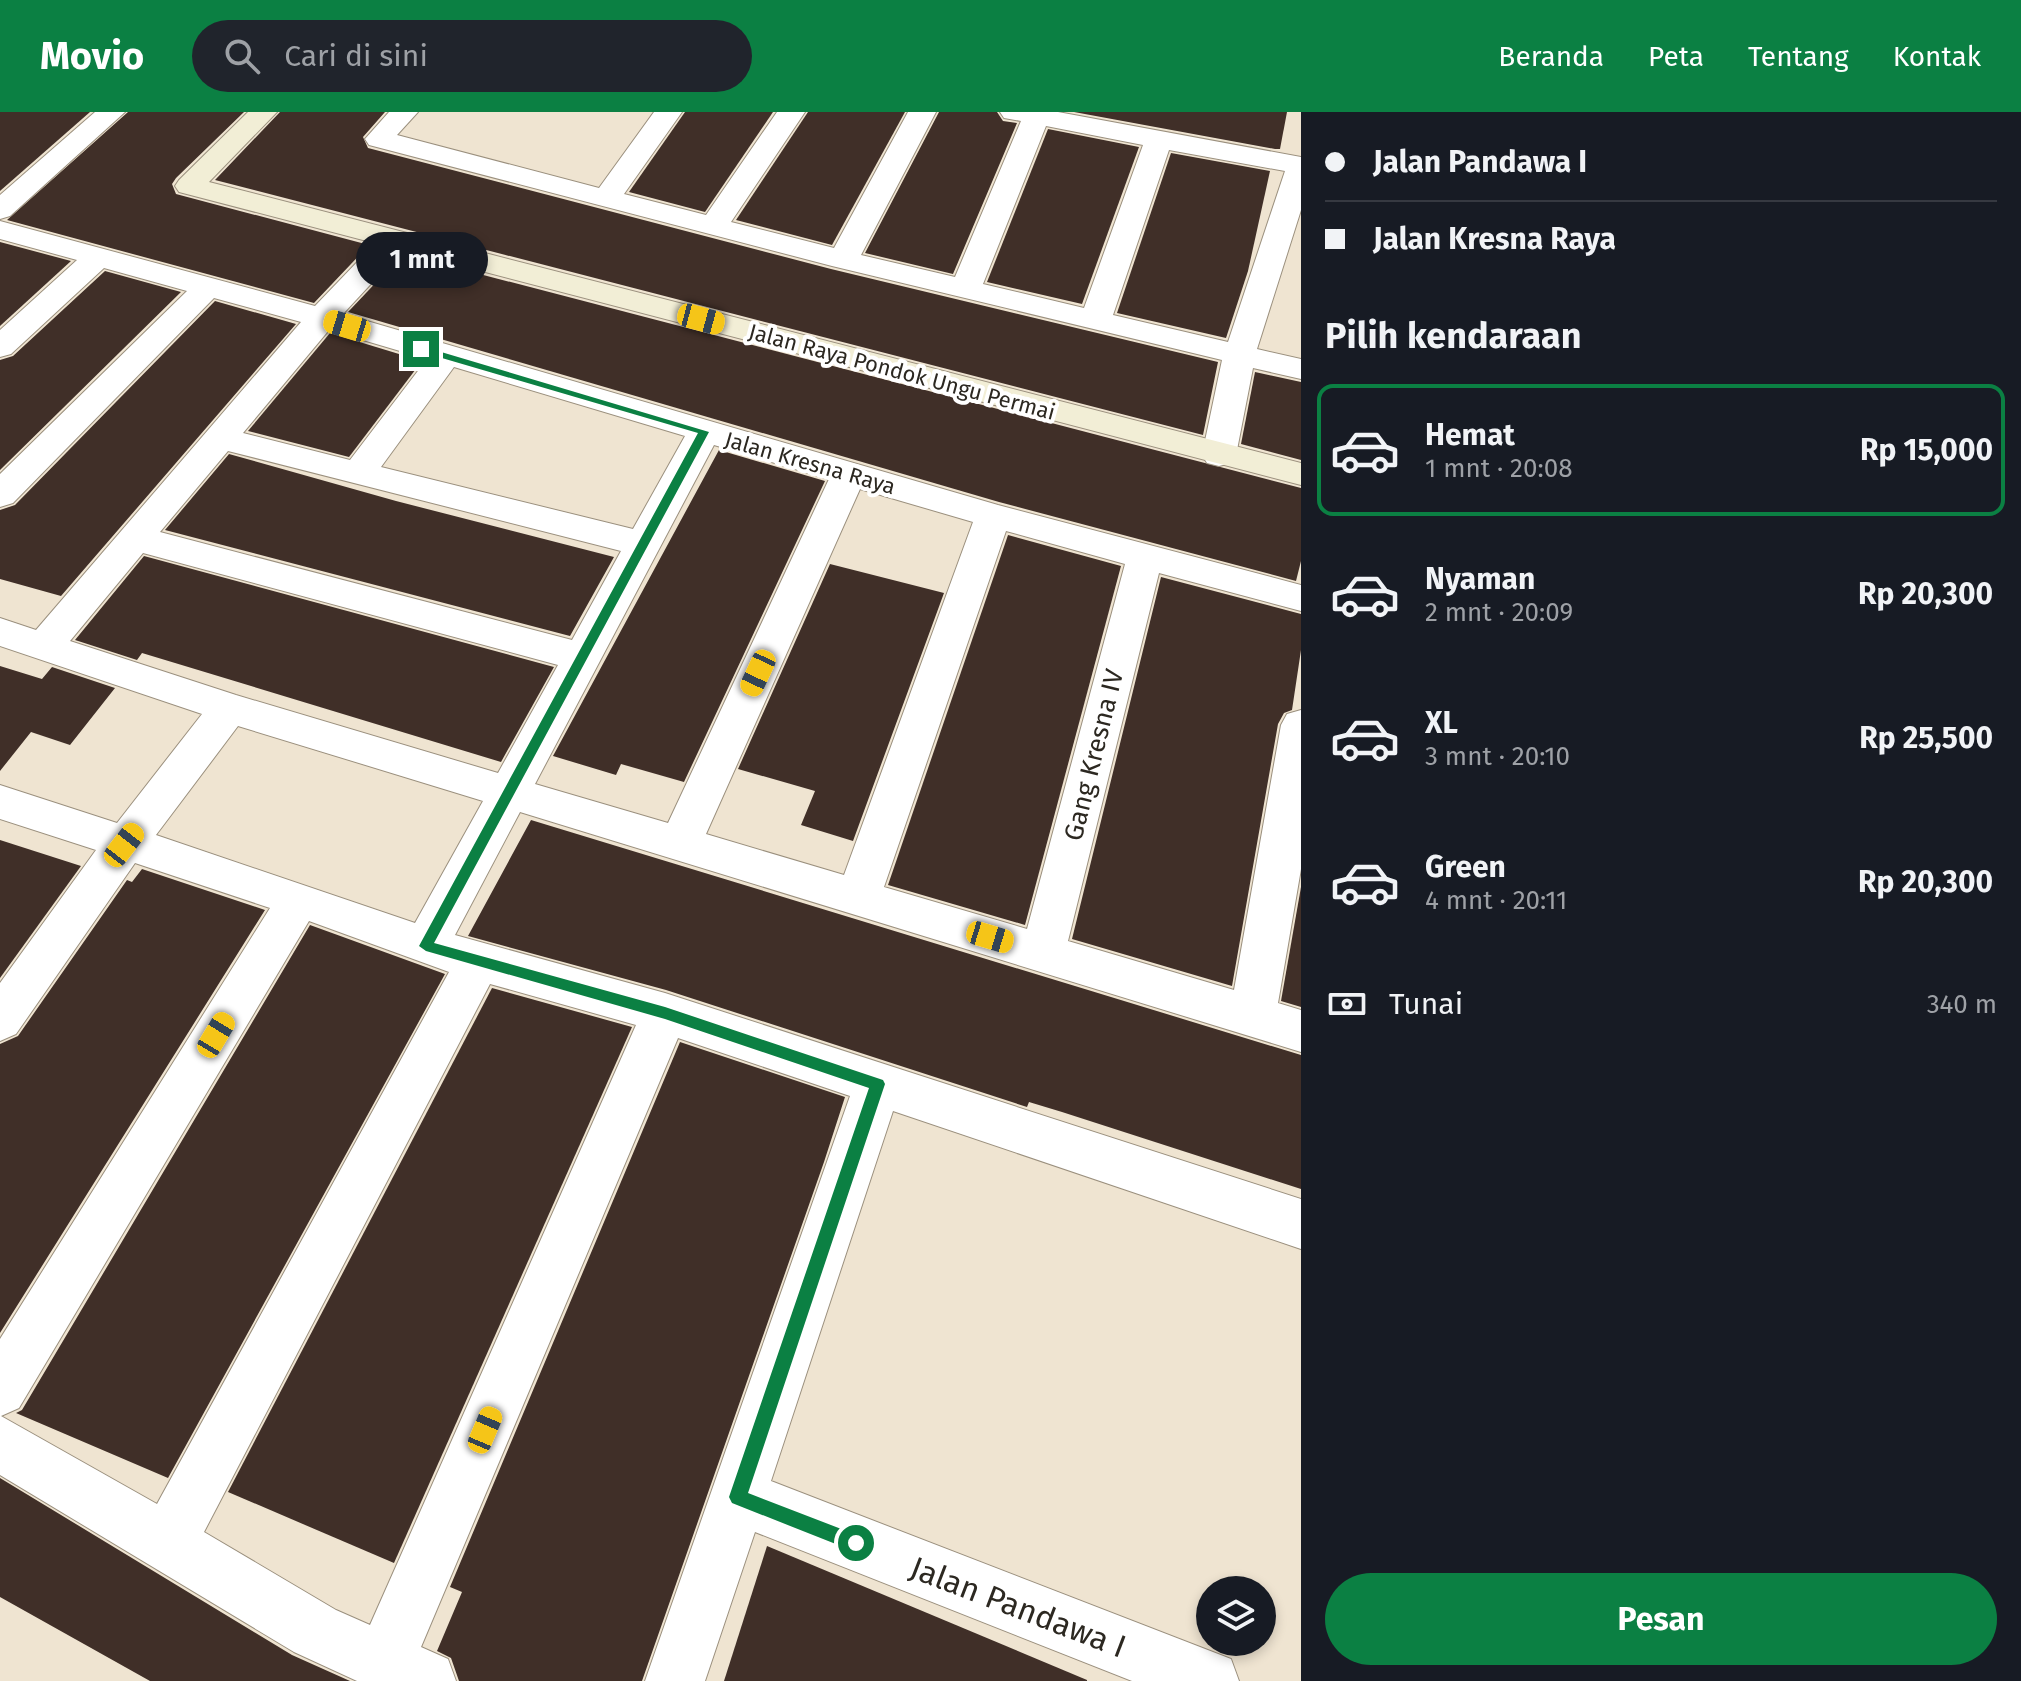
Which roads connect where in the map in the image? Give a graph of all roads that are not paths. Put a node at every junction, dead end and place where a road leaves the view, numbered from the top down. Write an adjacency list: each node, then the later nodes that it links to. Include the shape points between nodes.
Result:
1 (111, 112): 12 (street, via 28,167)
2 (263, 112): 15 (street, Jalan Raya Pondok Ungu Permai, via 189,186)
3 (404, 112): 11 (street, via 379,139)
4 (665, 112): 11 (street)
5 (791, 112): 13 (street)
6 (922, 112): 17 (street)
7 (1026, 114): 8 (street); 19 (street)
8 (1116, 121): 9 (street)
9 (1159, 139): 10 (street); 21 (street)
10 (1301, 166): 24 (street)
11 (605, 200): 13 (street)
12 (0, 210)
13 (713, 227): 17 (street)
14 (0, 230): 16 (street, Jalan Kresna Raya)
15 (396, 239): 20 (street); 28 (street, Jalan Raya Pondok Ungu Permai)
16 (98, 257): 18 (street, Jalan Kresna Raya); 22 (street)
17 (843, 260): 19 (street)
18 (207, 288): 20 (street, Jalan Kresna Raya); 32 (street)
19 (965, 290): 21 (street)
20 (322, 318): 23 (street, Jalan Kresna Raya); 27 (street)
21 (1095, 322): 24 (street)
22 (0, 347)
23 (446, 356): 26 (street, Jalan Kresna Raya); 29 (street)
24 (1239, 356): 25 (street); 28 (street)
25 (1301, 369)
26 (704, 432): 30 (street, Jalan Kresna Raya); 35 (street)
27 (222, 439): 29 (street); 34 (street)
28 (1219, 455): 31 (street, Jalan Raya Pondok Ungu Permai)
29 (358, 474): 35 (street)
30 (849, 474): 33 (street, Jalan Kresna Raya); 45 (street)
31 (1301, 474)
32 (0, 495)
33 (993, 516): 36 (street, Jalan Kresna Raya); 48 (street)
34 (138, 539): 39 (street); 40 (street)
35 (643, 544): 40 (street)
36 (1145, 557): 37 (street, Jalan Kresna Raya); 51 (street, Gang Kresna IV)
37 (1301, 598)
38 (0, 632): 39 (street)
39 (44, 646): 41 (street)
40 (582, 657): 43 (street)
41 (229, 708): 43 (street); 46 (street)
42 (1301, 725): 47 (street)
43 (509, 792): 45 (street); 50 (street)
44 (0, 802): 46 (street)
45 (680, 844): 48 (street)
46 (124, 845): 49 (street); 55 (street)
47 (1291, 863): 54 (street)
48 (858, 897): 51 (street)
49 (299, 899): 50 (street); 59 (street)
50 (426, 946): 52 (street)
51 (1043, 953): 54 (street)
52 (479, 961): 53 (street); 62 (street)
53 (665, 1013): 57 (street); 63 (street)
54 (1252, 1016): 56 (street)
55 (0, 1020)
56 (1301, 1031)
57 (878, 1084): 58 (street); 61 (street)
58 (1301, 1224)
59 (0, 1389)
60 (0, 1443): 62 (street)
61 (738, 1497): 64 (street); 65 (street, Jalan Pandawa I)
62 (167, 1544): 63 (street, via 315,1631)
63 (405, 1672)
64 (675, 1681)
65 (1209, 1681)

